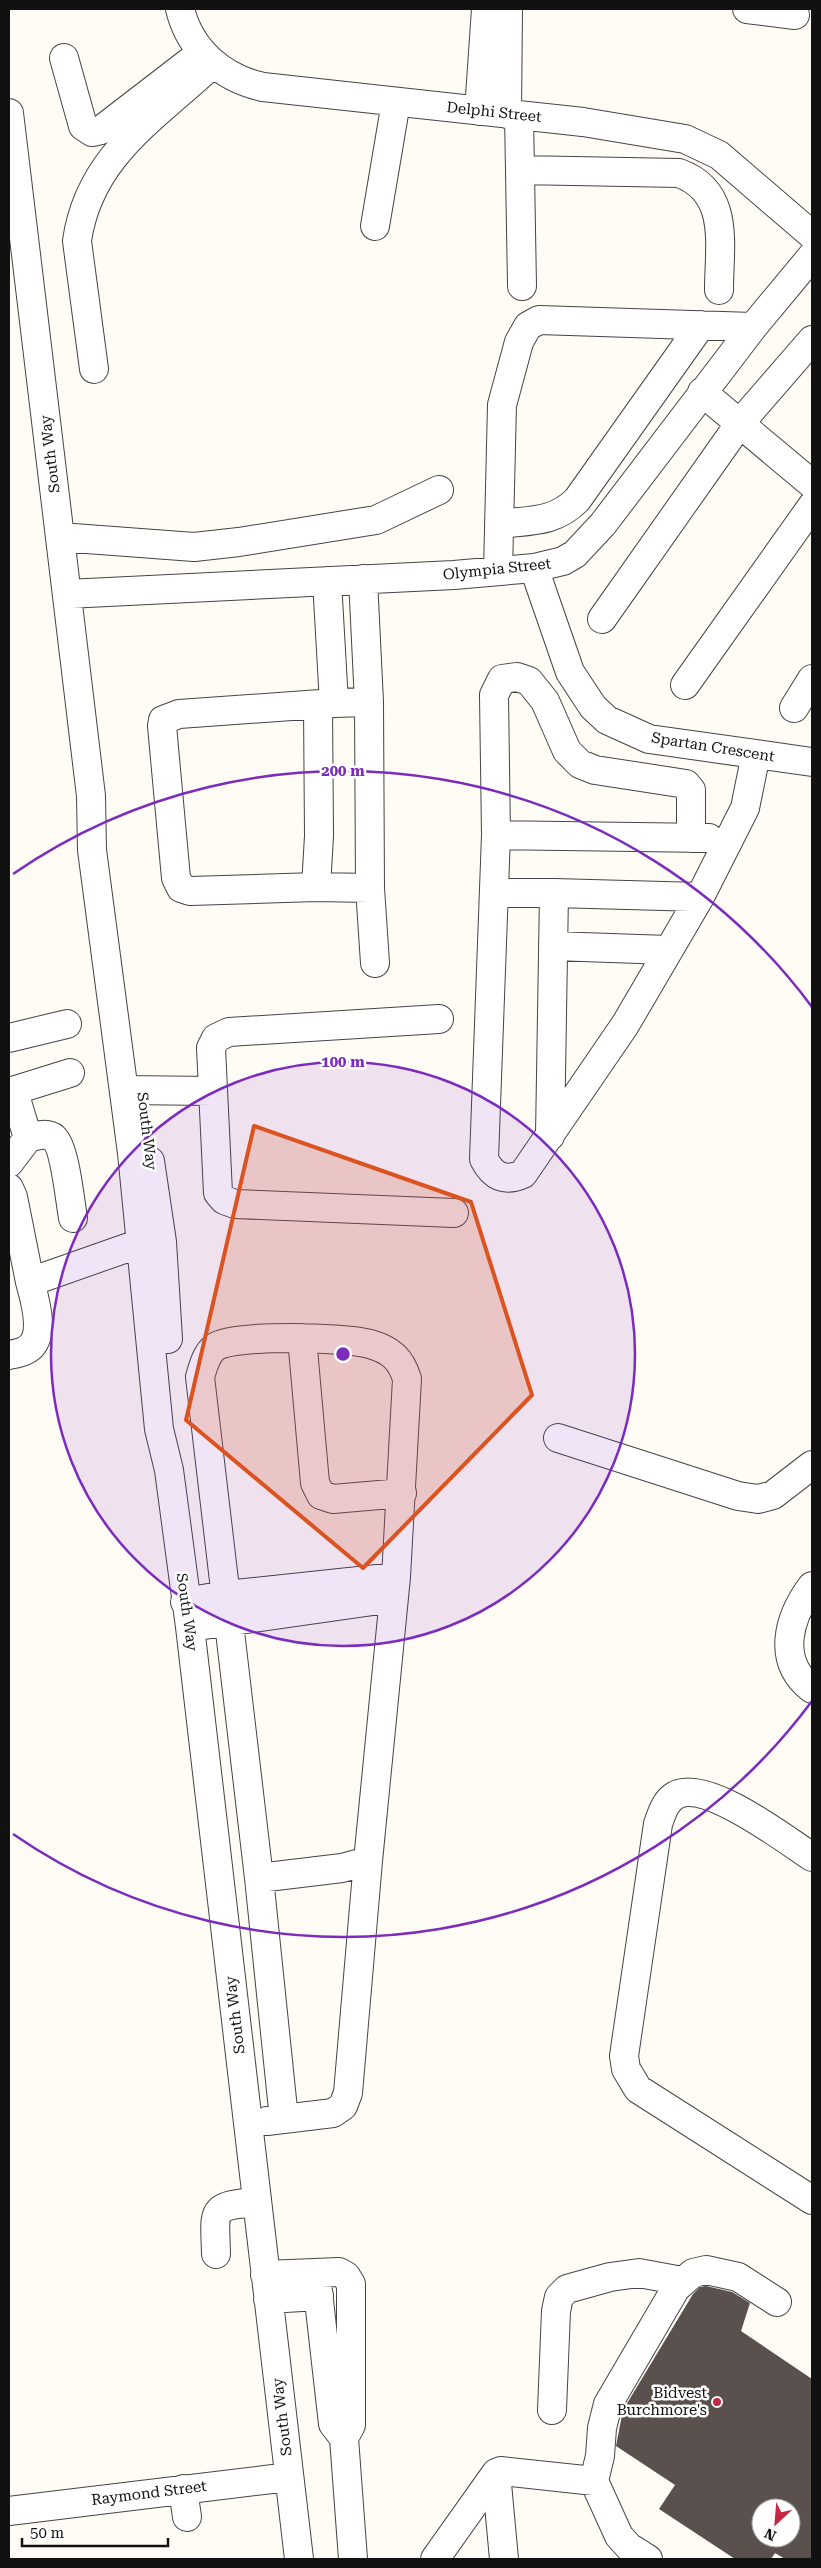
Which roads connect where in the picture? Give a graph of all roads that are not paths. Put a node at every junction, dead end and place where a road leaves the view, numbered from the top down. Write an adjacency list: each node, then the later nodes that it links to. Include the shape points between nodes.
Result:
1 (180, 9): 7 (street, Delphi Street, via 184,26)
2 (486, 9): 9 (street)
3 (508, 9): 11 (street)
4 (746, 9): 5 (street)
5 (795, 15)
6 (64, 58): 7 (street, via 83,126 92,132 101,130)
7 (207, 58): 8 (street, Delphi Street, via 244,83 263,88); 21 (street, via 175,99 135,130 105,168 79,224 77,241)
8 (389, 101): 9 (street, Delphi Street); 13 (street)
9 (478, 111): 11 (street, Delphi Street)
10 (9, 113): 28 (street, South Way)
11 (513, 115): 12 (street); 14 (street, Delphi Street, via 583,122 669,136 704,146 719,155)
12 (520, 170): 16 (street); 17 (street, via 679,173 692,178 714,201 719,216)
13 (369, 215)
14 (812, 235)
15 (812, 256): 19 (street, Olympia Street)
16 (522, 286)
17 (720, 290)
18 (701, 325): 19 (street); 27 (street, via 566,511 552,518); 27 (street, via 539,320 528,326 519,342 502,405)
19 (752, 327): 22 (street, Olympia Street)
20 (812, 340): 23 (street)
21 (94, 369)
22 (702, 392): 23 (street); 29 (street, Olympia Street, via 587,543 563,561)
23 (740, 424): 24 (street); 34 (street)
24 (812, 484)
25 (439, 490): 28 (street, via 376,520 239,542 194,547)
26 (812, 506): 36 (street)
27 (499, 524): 30 (street)
28 (60, 537): 33 (street, South Way)
29 (534, 568): 30 (street, Olympia Street); 40 (street, Spartan Crescent, via 570,672 588,700 607,720 649,739)
30 (498, 571): 31 (street, Olympia Street)
31 (363, 579): 32 (street, Olympia Street); 37 (street)
32 (327, 581): 33 (street, Olympia Street); 38 (street)
33 (67, 594): 57 (street, South Way, via 91,796 108,850)
34 (602, 619)
35 (812, 678): 39 (street)
36 (685, 685)
37 (368, 702): 38 (street); 46 (street)
38 (326, 704): 45 (street); 45 (street, via 179,714 163,720 162,726 176,878 181,888 190,891)
39 (794, 708)
40 (747, 753): 41 (street, Spartan Crescent); 42 (street, via 745,808)
41 (812, 762)
42 (734, 830): 44 (street); 49 (street)
43 (496, 835): 44 (street); 44 (street, via 494,696 502,679 516,677 528,681 545,701 567,751 580,764 595,770 686,784 691,790); 47 (street)
44 (691, 838)
45 (316, 887): 46 (street)
46 (370, 888): 52 (street)
47 (494, 893): 48 (street); 60 (street, via 484,1159 498,1176 511,1179 522,1174)
48 (554, 893): 49 (street); 50 (street)
49 (700, 897): 51 (street)
50 (553, 946): 51 (street); 60 (street)
51 (668, 950): 60 (street, via 625,1025)
52 (375, 963)
53 (439, 1019): 58 (street, via 229,1032 216,1038 211,1048)
54 (67, 1024): 55 (street)
55 (9, 1038)
56 (70, 1073): 59 (street)
57 (133, 1089): 58 (street); 66 (street, South Way)
58 (212, 1091): 64 (street, via 218,1193 224,1200 235,1204)
59 (12, 1092): 61 (street)
60 (550, 1136)
61 (28, 1138): 62 (street); 65 (street, via 44,1134 54,1138 60,1149)
62 (9, 1163)
63 (9, 1188): 67 (street)
64 (454, 1213)
65 (73, 1218)
66 (151, 1242): 67 (street); 76 (street, South Way, via 174,1431 169,1470)
67 (30, 1282): 69 (street, via 39,1318 34,1342 26,1351)
68 (302, 1338): 72 (street, via 371,1344 394,1355 402,1364 407,1379); 72 (street, via 315,1483 321,1495 333,1499); 75 (street, via 230,1340 215,1348 203,1364 200,1377)
69 (9, 1355)
70 (558, 1438): 71 (street, via 738,1496 758,1499 773,1495)
71 (812, 1465)
72 (402, 1493): 74 (street)
73 (812, 1586): 78 (street, via 790,1630 789,1650 801,1681)
74 (395, 1587): 75 (street); 77 (street); 80 (street)
75 (226, 1595): 76 (street); 77 (street)
76 (187, 1614): 77 (street); 83 (street, South Way)
77 (229, 1622): 81 (street)
78 (812, 1689)
79 (812, 1858): 84 (street, via 747,1813 728,1804 690,1793 677,1795 669,1801 658,1824 624,2056 626,2069 638,2089)
80 (368, 1861): 81 (street, via 342,1868); 82 (street, via 348,2093 343,2106 333,2113)
81 (259, 1878): 82 (street)
82 (284, 2119): 83 (street)
83 (248, 2124): 85 (street, South Way)
84 (812, 2200)
85 (257, 2202): 86 (street, via 227,2205 219,2211 215,2221); 88 (street, South Way)
86 (216, 2254)
87 (682, 2281): 89 (street, via 693,2273 706,2270 721,2272 738,2277); 90 (street, via 639,2273 567,2289 558,2297); 93 (street, via 608,2404)
88 (267, 2286): 92 (street, South Way); 99 (street, via 318,2285 339,2272 351,2284 352,2425 344,2438)
89 (777, 2302)
90 (552, 2410)
91 (496, 2473): 93 (street); 97 (street); 102 (street)
92 (289, 2476): 94 (street, Raymond Street); 98 (street, South Way)
93 (594, 2481): 103 (street, via 619,2536)
94 (183, 2489): 95 (street, Raymond Street); 96 (street)
95 (9, 2511)
96 (188, 2517)
97 (456, 2529): 100 (street); 101 (street)
98 (299, 2559)
99 (353, 2559)
100 (435, 2559)
101 (459, 2559)
102 (504, 2559)
103 (648, 2559)

